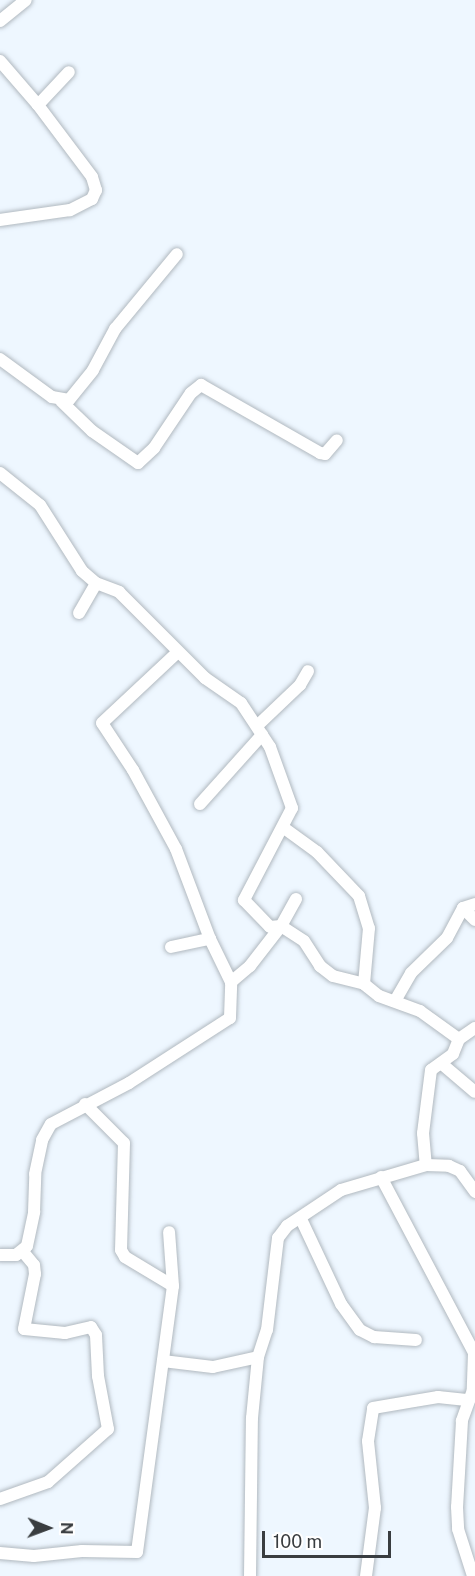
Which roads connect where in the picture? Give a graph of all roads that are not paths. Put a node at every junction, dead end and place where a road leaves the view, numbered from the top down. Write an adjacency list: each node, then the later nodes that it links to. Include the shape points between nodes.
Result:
1 (26, 0): 2 (street)
2 (0, 21)
3 (0, 61): 5 (street)
4 (69, 72): 5 (street)
5 (38, 105): 6 (street, via 92,177 96,190 92,199 70,210)
6 (0, 220)
7 (177, 254): 9 (street, via 115,329 76,392)
8 (0, 359): 9 (street)
9 (61, 401): 10 (street, via 74,417 138,463 154,448 191,393 201,385 320,453 325,453)
10 (337, 440)
11 (0, 473): 12 (street, via 40,506 82,570)
12 (96, 583): 13 (street); 14 (street, via 119,592)
13 (79, 613)
14 (178, 652): 16 (street, via 205,678 241,703); 24 (street, via 102,723 176,849)
15 (308, 671): 16 (street)
16 (260, 730): 17 (street); 18 (street, via 290,796 292,808)
17 (200, 804)
18 (284, 828): 23 (street, via 244,900 270,927); 27 (street, via 317,852 359,896 369,928)
19 (296, 899): 23 (street)
20 (475, 904): 21 (street)
21 (462, 908): 22 (street); 28 (street, via 447,938 411,973)
22 (475, 920)
23 (281, 927): 26 (street, via 250,966); 27 (street, via 304,941 320,966 333,976)
24 (210, 939): 25 (street); 26 (street)
25 (171, 947)
26 (231, 982): 33 (street, via 230,1018 129,1083)
27 (364, 984): 28 (street, via 379,996)
28 (396, 1001): 30 (street, via 420,1011)
29 (475, 1028): 30 (street)
30 (459, 1039): 31 (street, via 453,1054)
31 (442, 1064): 32 (street); 34 (street, via 431,1070 427,1089 423,1134)
32 (475, 1092)
33 (85, 1104): 39 (street, via 51,1124 42,1140 35,1173 34,1212); 41 (street, via 124,1143 121,1250 125,1257)
34 (426, 1166): 35 (street); 36 (street, via 449,1166 460,1171)
35 (381, 1177): 37 (street, via 341,1190); 45 (street, via 426,1269 474,1353)
36 (475, 1192)
37 (301, 1219): 42 (street, via 341,1304 360,1330 374,1337); 43 (street, via 287,1226 278,1238 267,1330)
38 (169, 1232): 41 (street)
39 (23, 1252): 40 (street); 46 (street, via 34,1264 24,1329 65,1333 91,1327 96,1335 98,1376 108,1429 48,1482)
40 (0, 1255)
41 (173, 1286): 44 (street)
42 (416, 1340)
43 (258, 1357): 44 (street, via 213,1367); 48 (street, via 252,1418)
44 (163, 1361): 47 (street, via 137,1552 82,1551 34,1556)
45 (469, 1401): 49 (street, via 438,1397 374,1408 368,1441 375,1508); 50 (street, via 462,1420 457,1507 458,1529)
46 (0, 1499)
47 (0, 1553)
48 (250, 1576)
49 (366, 1576)
50 (473, 1576)

